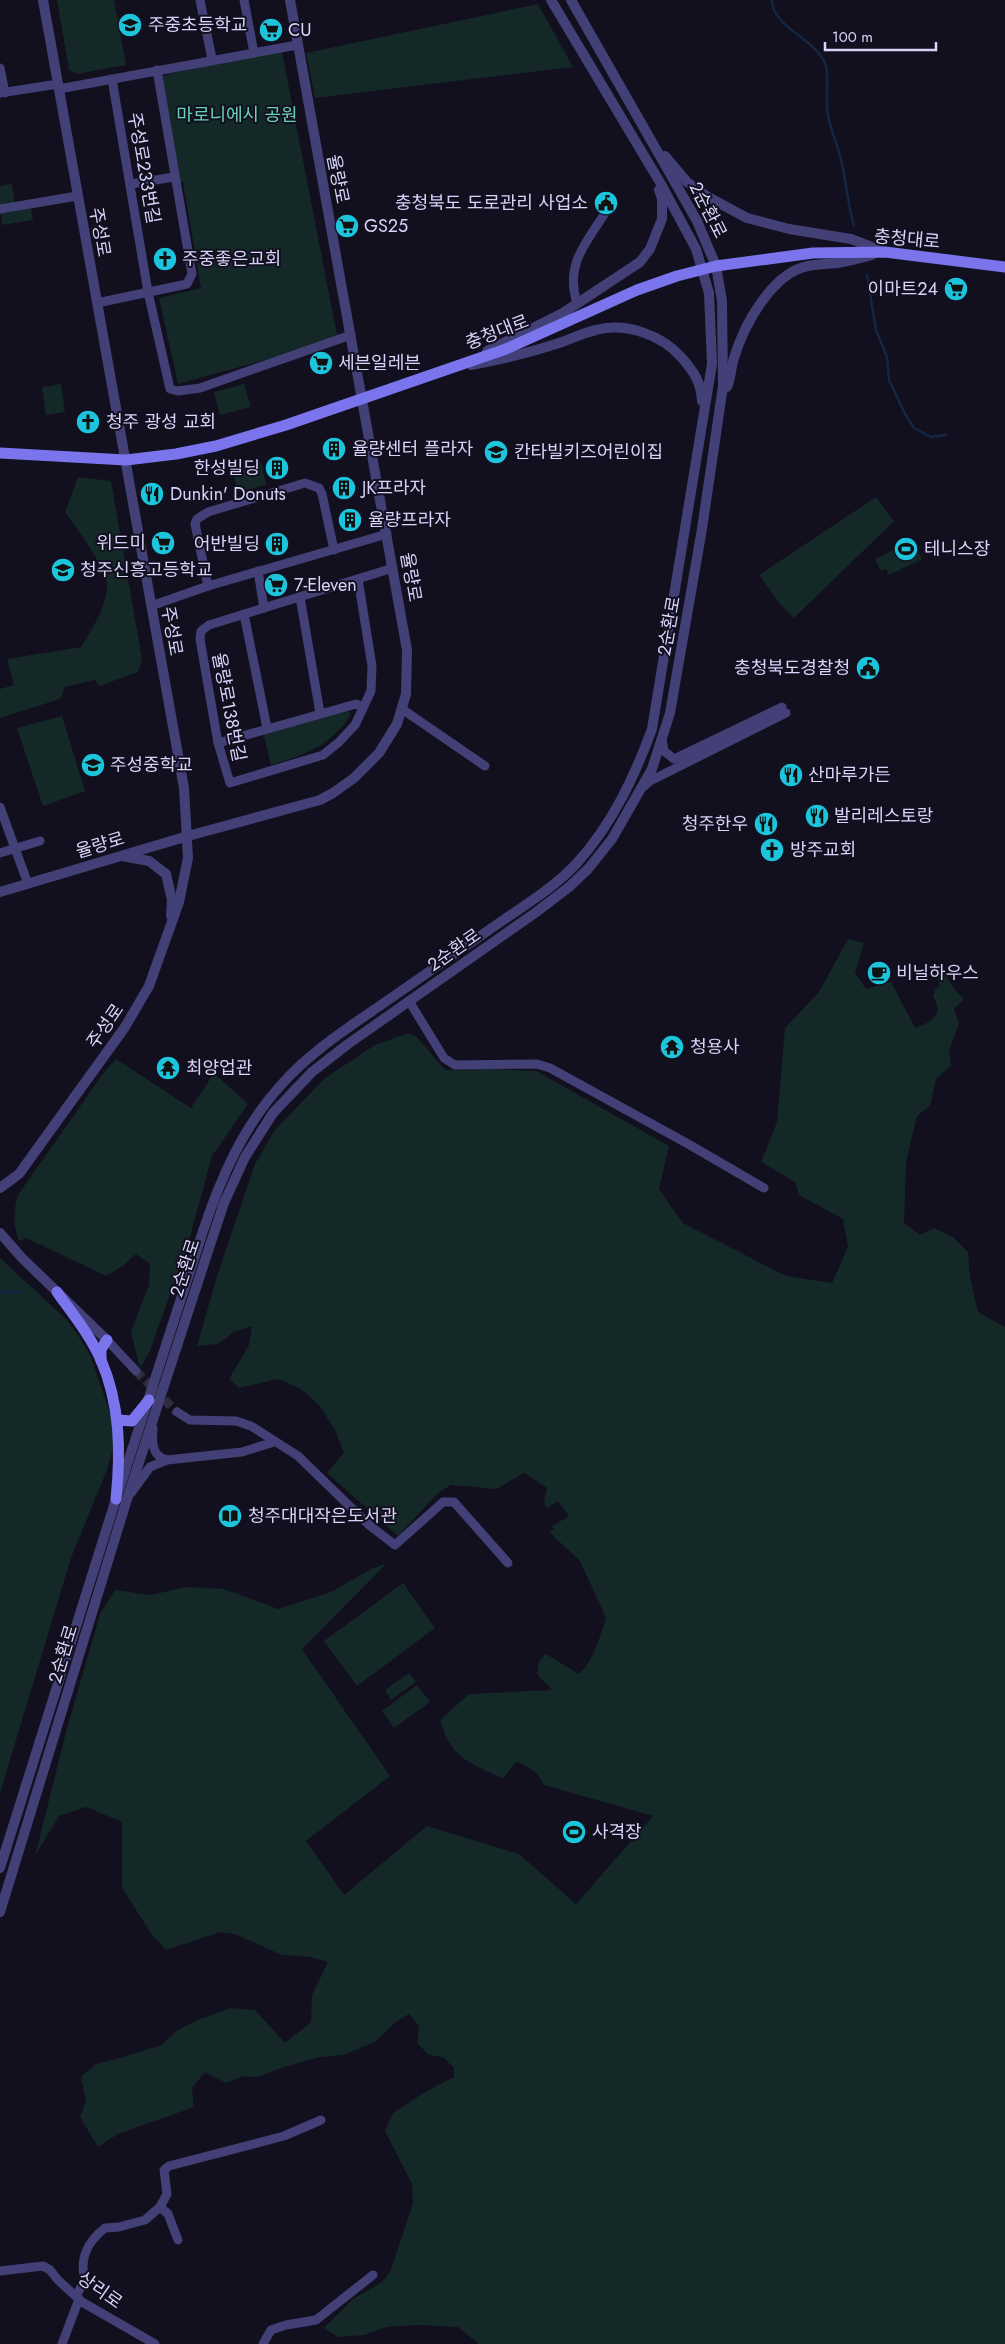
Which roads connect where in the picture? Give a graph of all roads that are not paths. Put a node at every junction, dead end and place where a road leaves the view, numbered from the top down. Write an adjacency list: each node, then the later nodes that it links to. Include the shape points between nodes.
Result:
1 (43, 0): 13 (street, 주성로)
2 (200, 0): 9 (street)
3 (244, 0): 8 (street)
4 (290, 0): 7 (street, 율량로)
5 (551, 0): 16 (street, 2순환로)
6 (571, 0): 15 (street, 2순환로)
7 (297, 45): 8 (street); 29 (street, 율량로)
8 (254, 53): 9 (street)
9 (212, 59): 11 (street)
10 (0, 68): 14 (street)
11 (157, 70): 12 (street); 17 (street, 주성로233번길)
12 (112, 79): 13 (street); 18 (street, 주성로233번길)
13 (58, 87): 14 (street); 19 (street, 주성로)
14 (2, 93)
15 (647, 133): 22 (street, via 687,182 747,218 851,239); 23 (street, 2순환로, via 697,221)
16 (651, 168): 25 (street, 2순환로); 28 (street, via 662,199 662,219 650,249 640,262)
17 (174, 177): 18 (street); 26 (street, 주성로233번길, via 192,274 187,284)
18 (131, 184): 26 (street, 주성로233번길)
19 (77, 196): 21 (street); 27 (street, 주성로)
20 (609, 208): 28 (street, via 576,261 572,288)
21 (0, 209)
22 (885, 252): 23 (main road, 충청대로, via 813,253); 24 (main road, 충청대로); 31 (street, via 840,263 808,266 793,271 777,284 759,305 743,337)
23 (716, 266): 25 (main road, 충청대로); 31 (street, 2순환로, via 724,341)
24 (1005, 267)
25 (704, 269): 30 (main road, 충청대로, via 637,290 532,338); 33 (street, 2순환로, via 709,293 712,364)
26 (148, 292): 27 (street); 29 (street, 주성로233번길, via 167,381 170,389 178,391 209,386)
27 (97, 303): 35 (street, 주성로)
28 (577, 303): 30 (street, via 536,328)
29 (351, 335): 32 (street, 율량로)
30 (450, 368): 32 (main road, 충청대로); 33 (street, via 502,360 597,330 616,327 647,333 672,346 695,372 702,387)
31 (721, 397): 50 (street, 2순환로, via 702,529 670,713)
32 (363, 399): 35 (main road, 충청대로, via 216,446); 36 (street, 율량로)
33 (703, 429): 71 (street, 2순환로, via 652,729 621,802 598,836 564,875 342,1032 292,1074 268,1101 239,1145 217,1188)
34 (0, 453): 35 (main road, 충청대로)
35 (126, 460): 43 (street, 주성로)
36 (387, 534): 37 (street); 38 (street, 율량로)
37 (334, 550): 39 (street); 41 (street, via 322,494 318,488 305,483 208,512 198,519 196,524)
38 (393, 568): 40 (street, 율량로138번길); 47 (street, 율량로, via 408,650)
39 (258, 571): 41 (street); 44 (street)
40 (358, 579): 42 (street, 율량로138번길); 46 (street, 율량로138번길, via 372,666 371,691)
41 (208, 586): 43 (street)
42 (300, 597): 44 (street, 율량로138번길); 48 (street)
43 (151, 606): 55 (street, 주성로, via 184,788)
44 (264, 608): 45 (street, 율량로138번길)
45 (244, 614): 49 (street, 율량로138번길); 51 (street, 율량로138번길, via 209,625 201,631)
46 (363, 707): 48 (street, via 356,704); 51 (street, 율량로138번길, via 355,725 323,754 236,783 230,783 227,778)
47 (402, 709): 52 (street); 55 (street, 율량로, via 379,752 354,778 333,793 320,800)
48 (320, 713): 49 (street)
49 (267, 728): 51 (street)
50 (662, 739): 53 (street, 2순환로); 53 (street, via 664,751 674,759 784,710)
51 (218, 743)
52 (485, 766)
53 (642, 787): 63 (street, 2순환로, via 612,839 569,887)
54 (0, 807): 57 (street)
55 (188, 836): 59 (street, 율량로); 62 (street, 주성로, via 186,867)
56 (40, 841): 57 (street)
57 (13, 849): 58 (street); 60 (street)
58 (0, 853)
59 (121, 856): 60 (street, 율량로); 62 (street, via 149,862 166,874 172,900)
60 (28, 884): 61 (street, 율량로)
61 (0, 892)
62 (170, 928): 64 (street, 주성로, via 149,986 125,1027 19,1174)
63 (410, 1001): 65 (street, via 444,1058 455,1065 537,1064 550,1068); 73 (street, 2순환로, via 312,1072 286,1097 258,1134 224,1203)
64 (0, 1188)
65 (764, 1188)
66 (0, 1233): 67 (street)
67 (57, 1292): 68 (street); 69 (main road)
68 (107, 1340): 69 (main road, via 101,1349); 70 (street)
69 (101, 1361): 74 (main road)
70 (136, 1371)
71 (149, 1400): 74 (main road, via 132,1421); 78 (street, 2순환로)
72 (177, 1412): 75 (street, via 190,1420 236,1421 251,1426)
73 (154, 1418): 76 (street, via 154,1451); 77 (street, 2순환로)
74 (118, 1420): 78 (main road, via 120,1448)
75 (274, 1442): 76 (street, via 242,1452); 79 (street, via 298,1456 369,1525 395,1545 443,1502 454,1502)
76 (167, 1460): 77 (street, via 150,1467)
77 (128, 1496): 81 (street, 2순환로)
78 (116, 1499): 80 (street, 2순환로)
79 (508, 1563)
80 (0, 1868)
81 (0, 1912)
82 (321, 2120): 83 (street, via 284,2136 168,2166 164,2170 167,2194)
83 (160, 2207): 84 (street, via 168,2214); 87 (street, via 145,2220 105,2228 100,2232 84,2255 85,2280)
84 (178, 2240)
85 (0, 2271): 87 (street, 상리로, via 43,2266)
86 (373, 2275): 90 (street, via 316,2320 286,2324 271,2330)
87 (77, 2298): 88 (street); 89 (street, 상리로)
88 (62, 2344)
89 (155, 2344)
90 (263, 2344)

